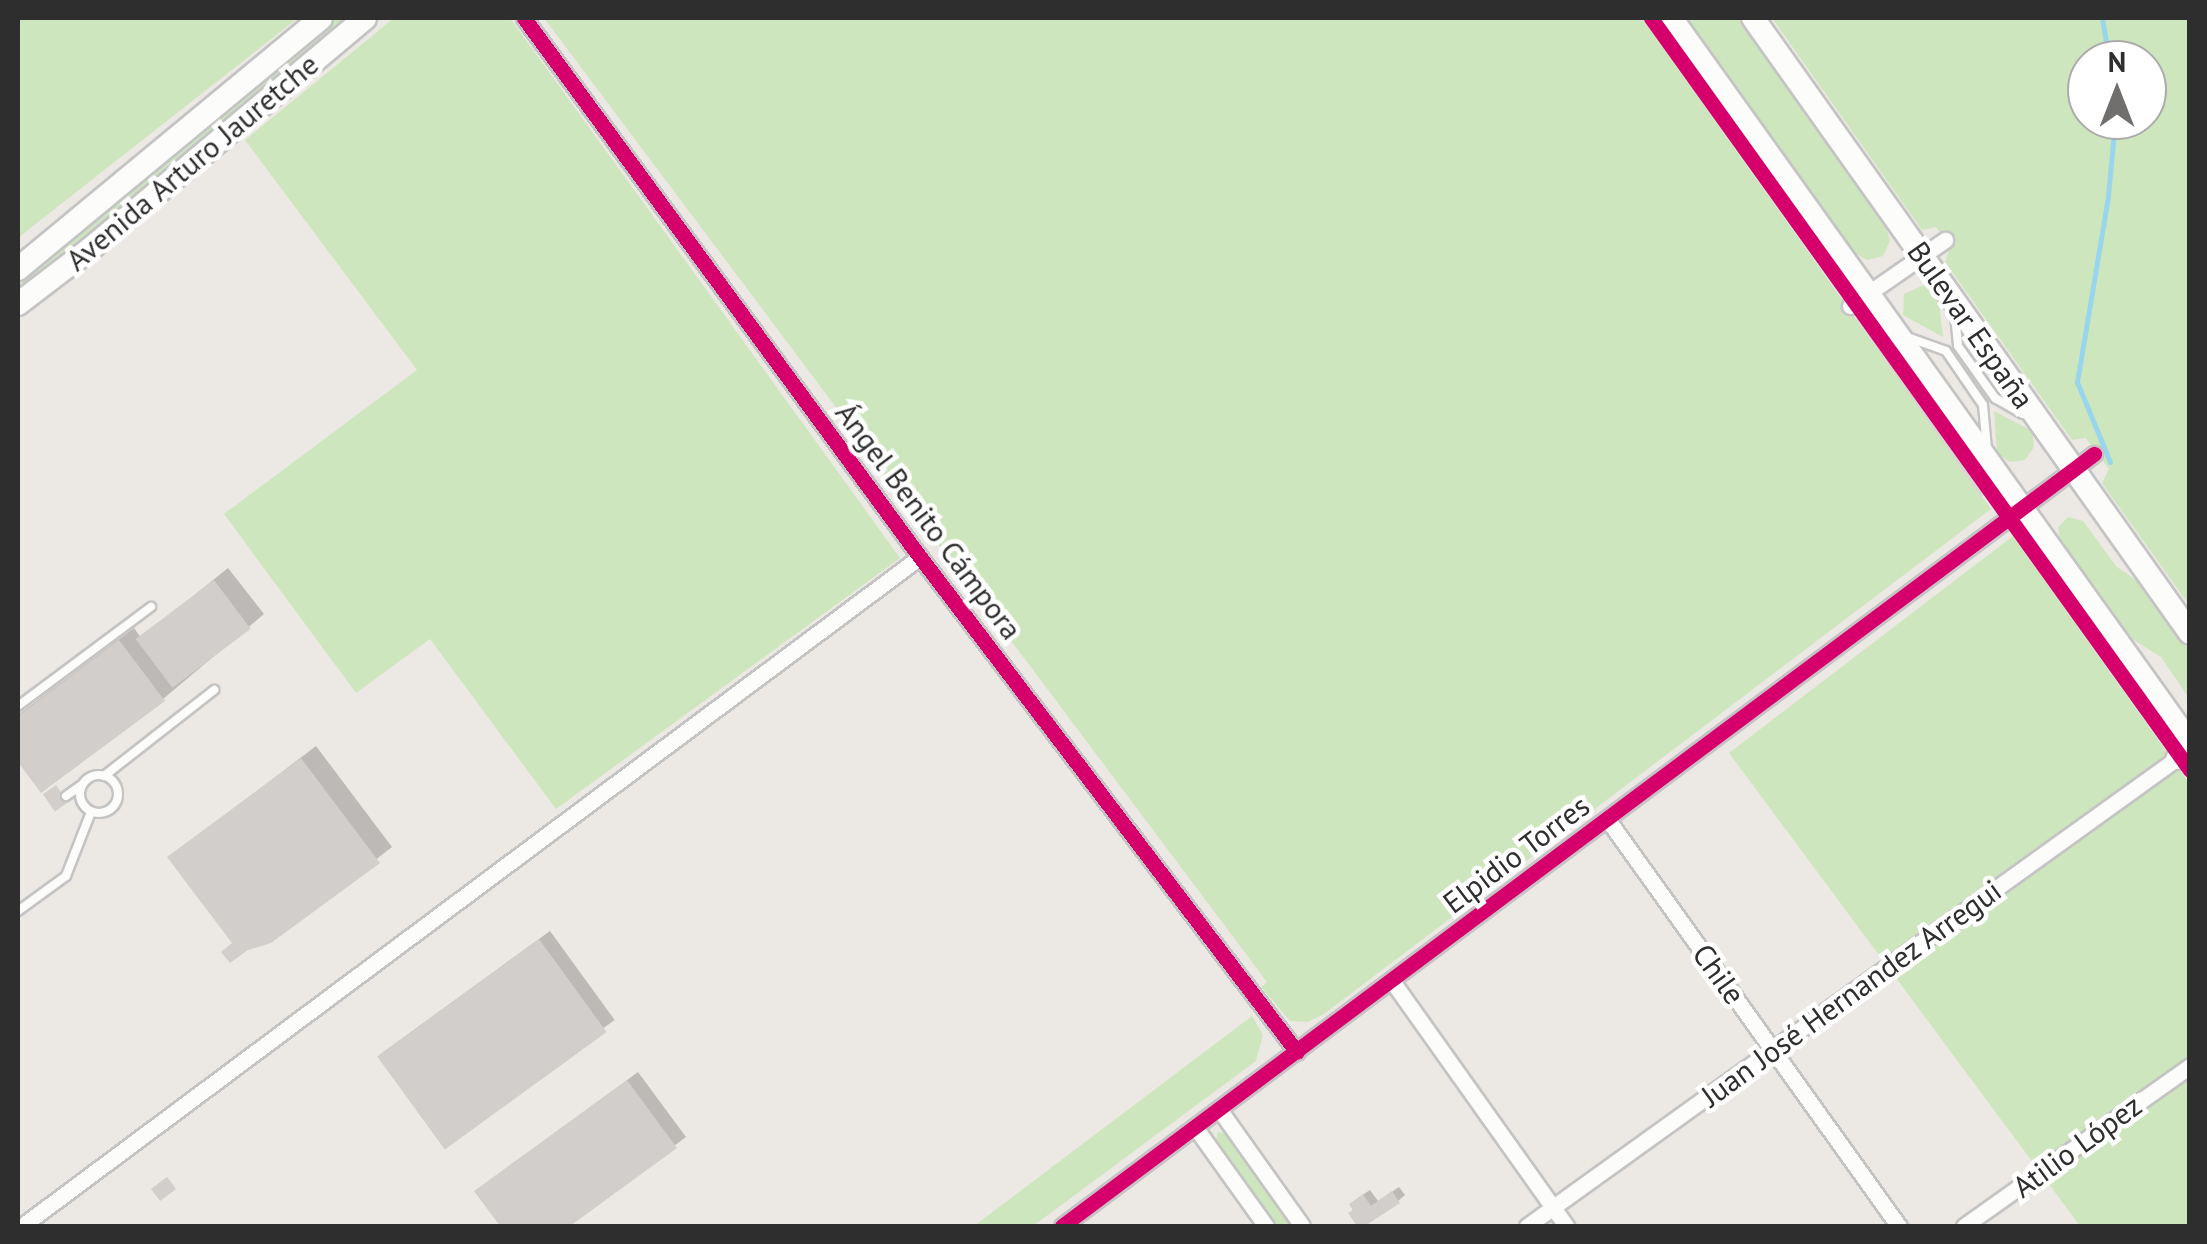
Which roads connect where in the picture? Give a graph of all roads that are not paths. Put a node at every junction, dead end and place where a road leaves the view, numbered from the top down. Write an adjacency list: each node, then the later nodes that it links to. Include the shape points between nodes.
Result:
1 (321, 18): 8 (main road, Avenida Arturo Jauretche)
2 (365, 18): 10 (main road, Avenida Arturo Jauretche)
3 (524, 18): 14 (street, Ángel Benito Cámpora)
4 (1672, 18): 9 (main road)
5 (1753, 18): 7 (main road, Bulevar España)
6 (1945, 240): 7 (street)
7 (1921, 256): 9 (street); 12 (main road, Bulevar España)
8 (18, 269)
9 (1859, 300): 13 (main road, via 1898,334)
10 (18, 304)
11 (2094, 454): 12 (street, Elpidio Torres)
12 (2072, 470): 13 (street, Elpidio Torres); 16 (main road, Bulevar España)
13 (2021, 506): 19 (main road); 24 (street, Elpidio Torres)
14 (920, 557): 28 (street, Ángel Benito Cámpora); 33 (street)
15 (150, 608): 18 (lane)
16 (2190, 633)
17 (214, 690): 20 (lane)
18 (18, 706)
19 (2185, 751): 27 (street, Juan José Hernandez Arregui)
20 (104, 776): 21 (lane); 23 (lane, via 115,784 116,802 104,813)
21 (82, 786): 22 (lane); 23 (lane, via 82,804)
22 (66, 796)
23 (91, 812): 25 (lane, via 66,876)
24 (1608, 820): 26 (street, Elpidio Torres); 27 (street, Chile)
25 (18, 911)
26 (1392, 981): 28 (street, Elpidio Torres); 32 (street)
27 (1773, 1050): 32 (street, Juan José Hernandez Arregui); 39 (street, Chile)
28 (1297, 1052): 30 (street, Elpidio Torres)
29 (2190, 1066): 40 (street, Atilio López)
30 (1219, 1109): 31 (street, Elpidio Torres); 36 (street)
31 (1195, 1127): 34 (street, Elpidio Torres); 35 (street)
32 (1552, 1208): 37 (street, Juan José Hernandez Arregui); 38 (street)
33 (22, 1226)
34 (1062, 1226)
35 (1266, 1226)
36 (1302, 1226)
37 (1527, 1226)
38 (1566, 1226)
39 (1899, 1226)
40 (1964, 1226)

